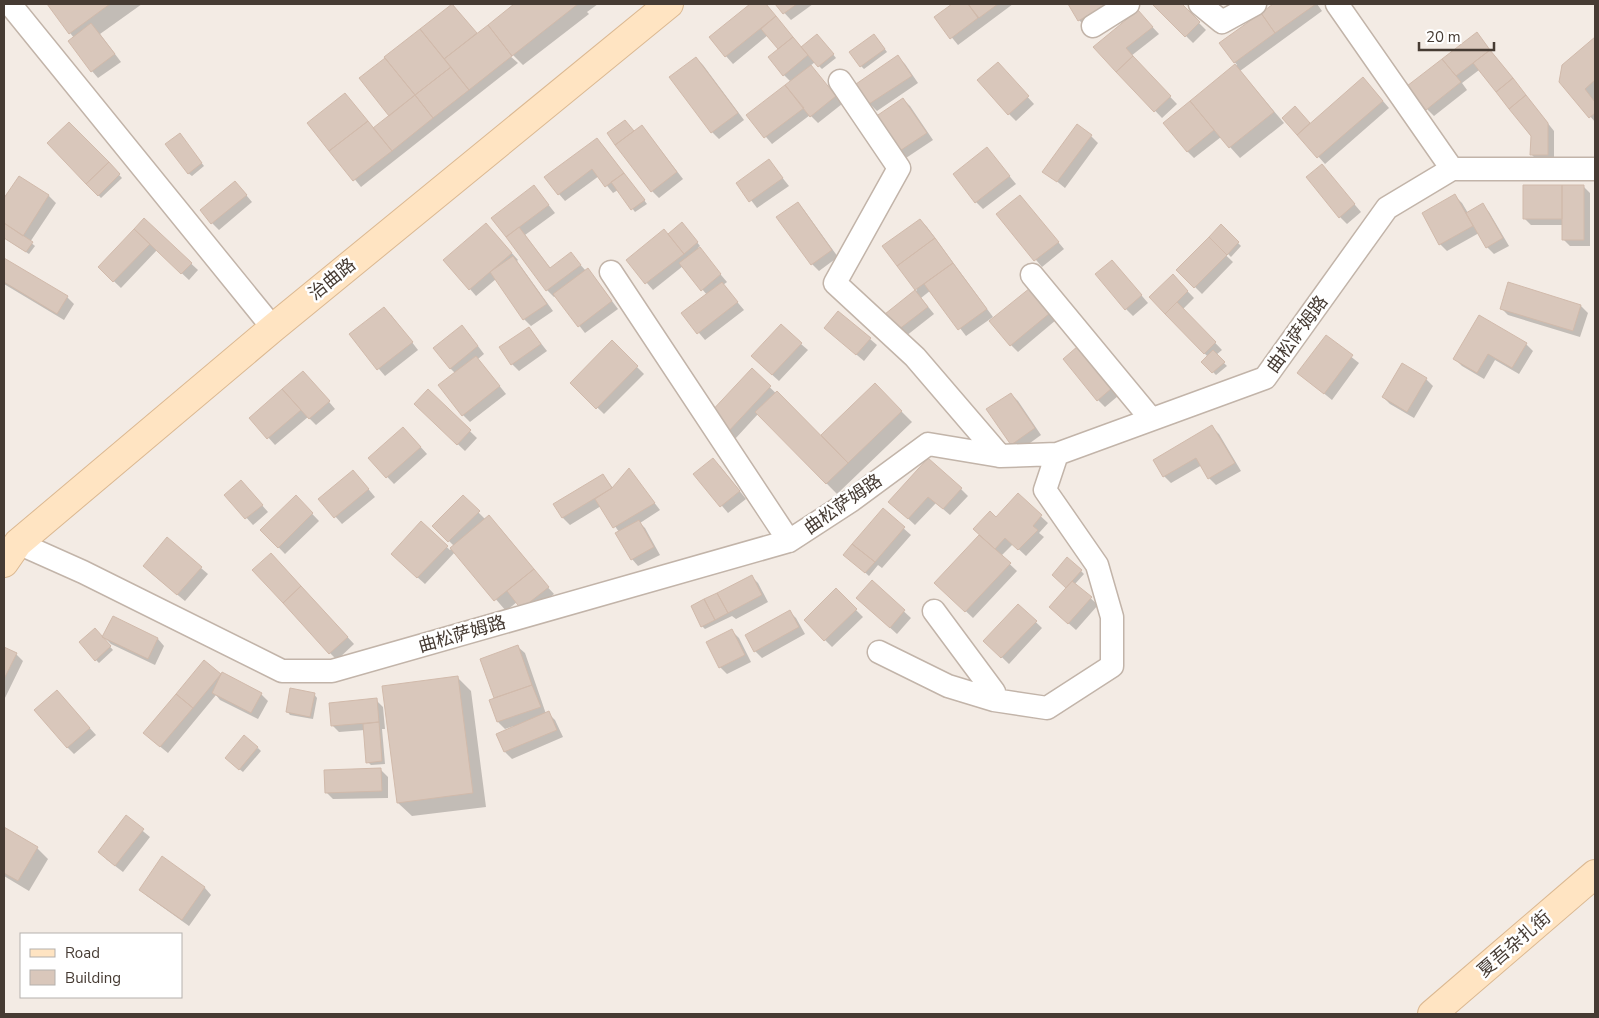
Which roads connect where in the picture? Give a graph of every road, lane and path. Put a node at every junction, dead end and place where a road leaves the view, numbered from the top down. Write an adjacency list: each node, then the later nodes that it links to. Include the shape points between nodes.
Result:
1 (10, 4): 13 (street)
2 (669, 4): 13 (main road, 治曲路)
3 (1128, 4): 7 (street)
4 (1200, 4): 5 (street, via 1222,22)
5 (1255, 4)
6 (1337, 4): 9 (street)
7 (1093, 26)
8 (840, 81): 16 (street, via 899,168 835,283 915,356)
9 (1452, 169): 10 (street); 15 (street, 曲松萨姆路, via 1387,208 1265,378)
10 (1595, 169)
11 (611, 272): 17 (street)
12 (1032, 275): 14 (street)
13 (273, 328): 18 (main road, 治曲路)
14 (1147, 414)
15 (1057, 454): 16 (street, 曲松萨姆路); 20 (street, via 1045,490 1097,565 1112,617 1112,666 1047,708 994,700 948,686)
16 (1000, 456): 17 (street, 曲松萨姆路, via 928,444)
17 (789, 542): 18 (street, 曲松萨姆路, via 332,671 282,671 83,572)
18 (11, 553)
19 (934, 611): 21 (street)
20 (879, 652)
21 (994, 692)
22 (1595, 874): 23 (main road, 夏吾杂扎街)
23 (1432, 1014)

